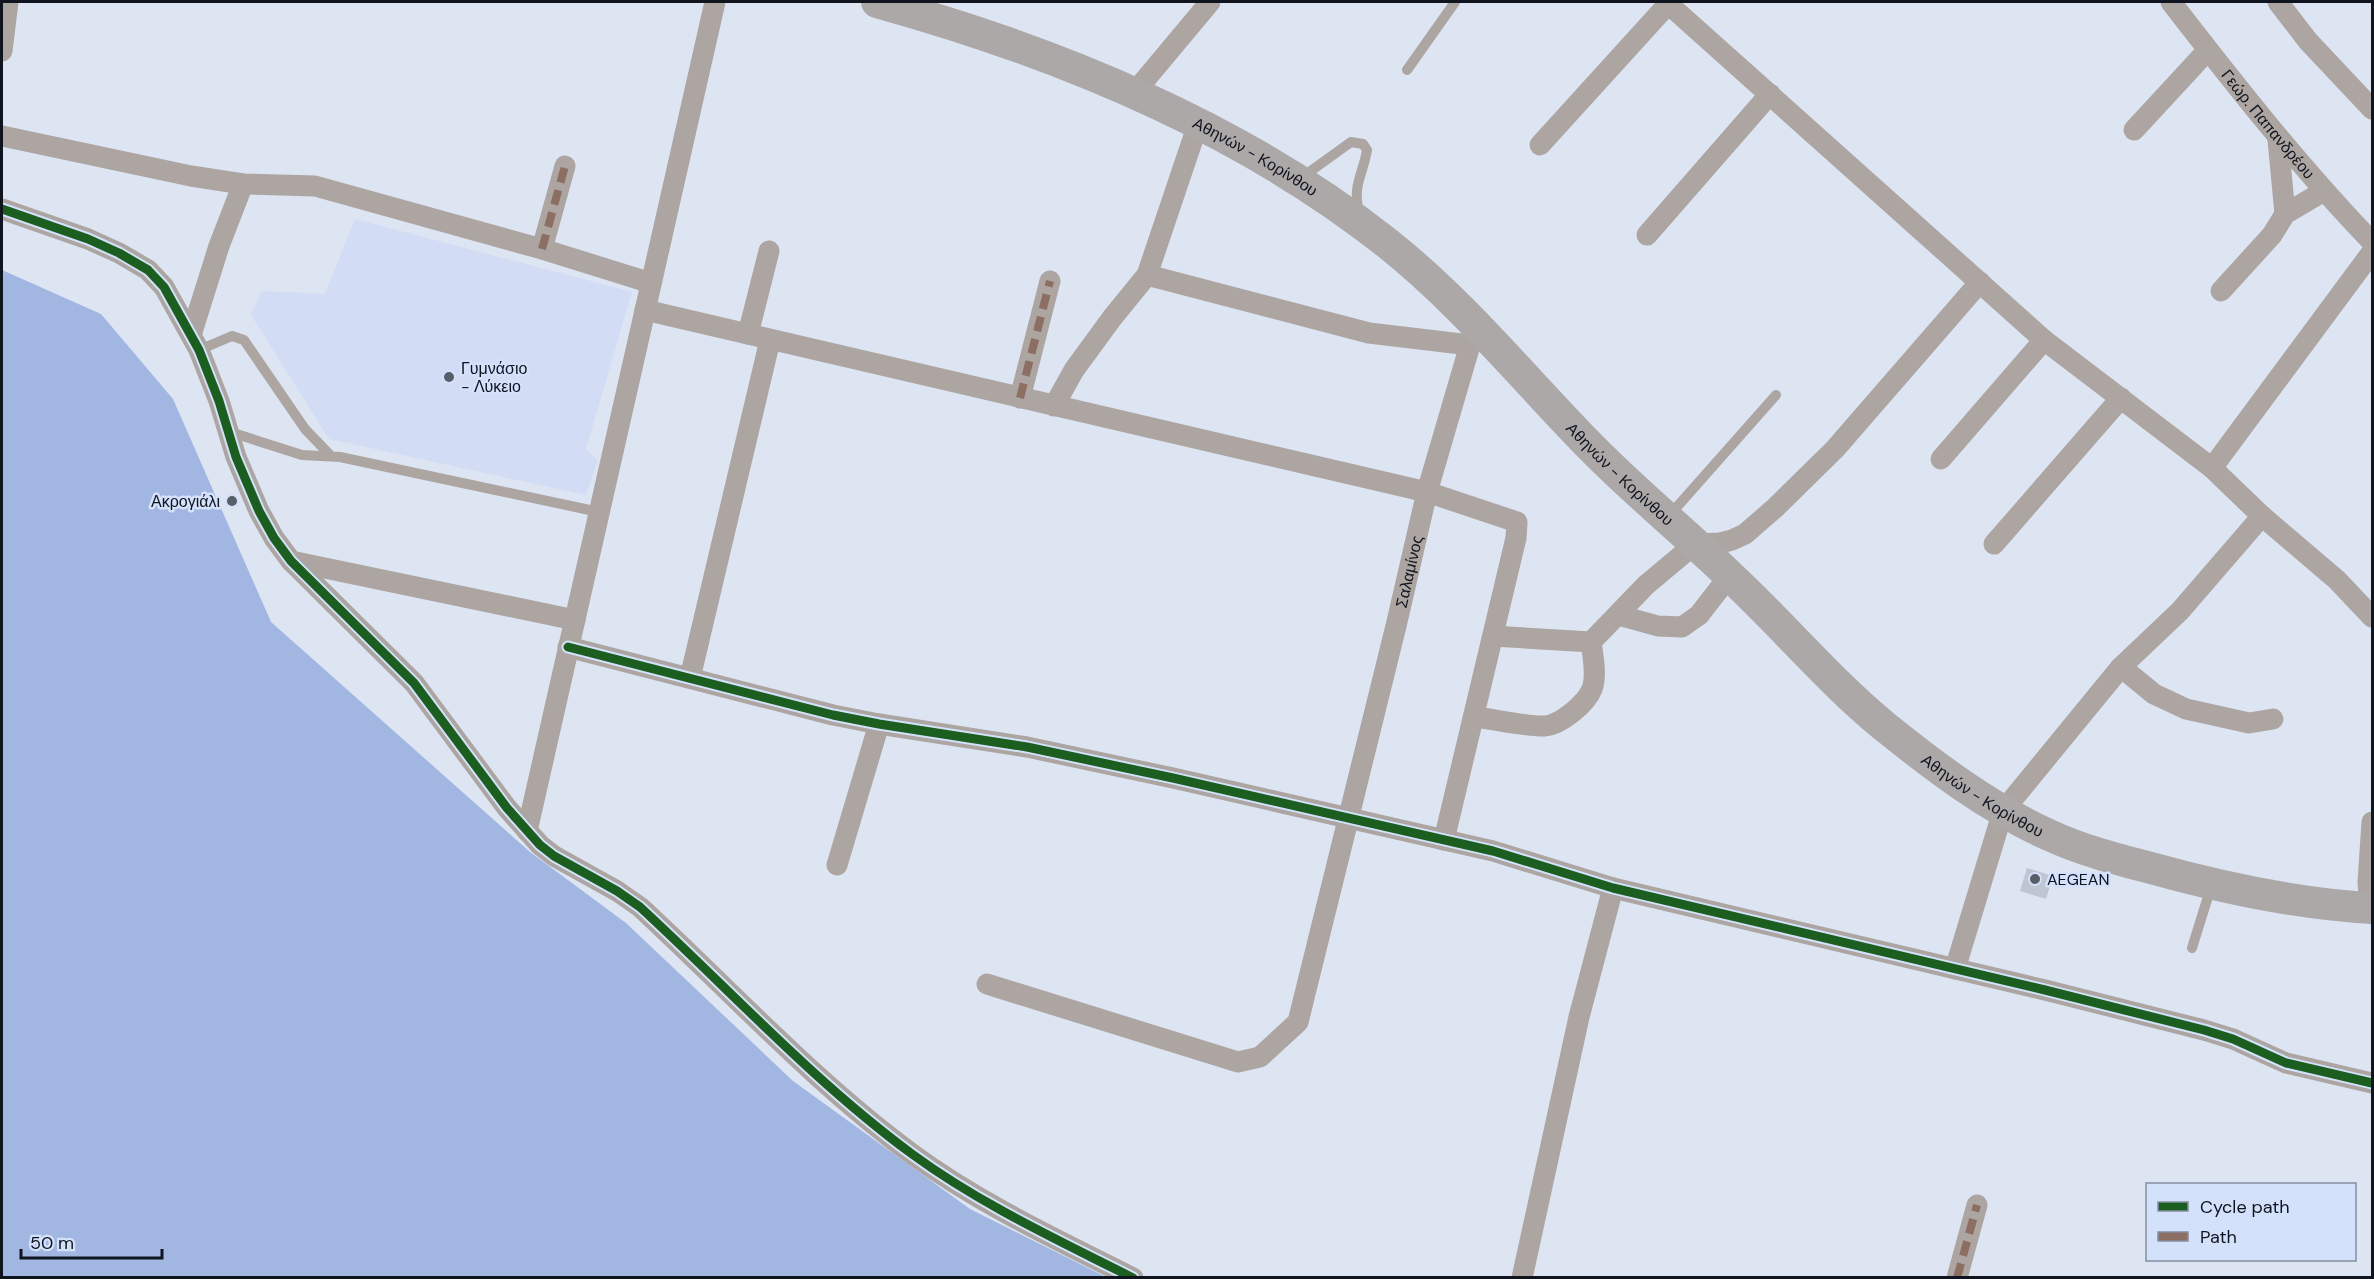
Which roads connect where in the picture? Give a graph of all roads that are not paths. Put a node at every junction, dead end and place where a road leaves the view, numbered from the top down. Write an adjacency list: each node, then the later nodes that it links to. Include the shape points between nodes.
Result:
1 (8, 2): 9 (street)
2 (715, 2): 34 (street)
3 (877, 2): 12 (main road, Αθηνών - Κορίνθου, via 978,32)
4 (1210, 2): 12 (street)
5 (1455, 2): 11 (lane)
6 (1668, 2): 13 (street); 19 (street)
7 (2171, 2): 10 (street, Γεώρ. Παπανδρέου)
8 (2278, 2): 14 (street, via 2308,41)
9 (2, 51)
10 (2207, 51): 16 (street); 18 (street, Γεώρ. Παπανδρέου)
11 (1407, 70)
12 (1134, 93): 15 (main road, Αθηνών - Κορίνθου)
13 (1770, 94): 27 (street); 35 (street)
14 (2373, 109)
15 (1197, 124): 21 (main road, Αθηνών - Κορίνθου); 32 (street)
16 (2134, 130)
17 (2, 136): 22 (street)
18 (2278, 140): 23 (street, Γεώρ. Παπανδρέου); 25 (street)
19 (1540, 145)
20 (565, 166): 29 (street)
21 (1295, 180): 26 (main road, Αθηνών - Κορίνθου); 26 (lane, via 1351,142 1363,144 1367,150 1357,179 1356,201)
22 (243, 184): 29 (street, via 315,186); 42 (street, via 219,246)
23 (2324, 191): 25 (street); 28 (street, Γεώρ. Παπανδρέου)
24 (2, 209): 42 (street, via 88,239 148,270 164,287)
25 (2285, 214): 36 (street, via 2272,235)
26 (1361, 223): 39 (main road, Αθηνών - Κορίνθου, via 1443,290)
27 (1647, 235)
28 (2373, 242)
29 (542, 249): 34 (street)
30 (770, 251): 38 (street)
31 (2373, 252): 50 (street)
32 (1147, 275): 39 (street, via 1369,333); 46 (street, via 1074,370)
33 (1050, 281): 44 (street)
34 (651, 282): 37 (street)
35 (1980, 282): 41 (street); 55 (street, via 1835,449 1775,508 1746,534 1720,543)
36 (2221, 291)
37 (645, 310): 38 (street); 52 (street)
38 (748, 334): 40 (street)
39 (1474, 336): 51 (street, Σαλαμίνος); 54 (main road, Αθηνών - Κορίνθου)
40 (770, 340): 44 (street); 66 (street)
41 (2044, 340): 45 (street); 49 (street)
42 (195, 342): 47 (street); 48 (lane, via 232,336 244,340 305,429)
43 (1776, 396): 54 (lane)
44 (1020, 398): 46 (street)
45 (2121, 398): 50 (street); 56 (street)
46 (1054, 405): 51 (street)
47 (227, 431): 48 (lane, via 302,455); 57 (street, via 259,511)
48 (330, 455): 52 (lane)
49 (1941, 459)
50 (2212, 468): 53 (street)
51 (1427, 492): 62 (street, via 1517,522); 71 (street, Σαλαμίνος)
52 (599, 512): 61 (street)
53 (2262, 516): 60 (street, via 2337,580); 65 (street, via 2180,611)
54 (1666, 519): 55 (main road, Αθηνών - Κορίνθου)
55 (1695, 544): 58 (main road, Αθηνών - Κορίνθου); 59 (street, via 1646,585)
56 (1994, 544)
57 (291, 561): 61 (street); 73 (street, via 414,683)
58 (1730, 575): 59 (street, via 1699,615 1683,627 1658,626); 70 (main road, Αθηνών - Κορίνθου, via 1882,724)
59 (1618, 615): 63 (street)
60 (2373, 617)
61 (575, 620): 64 (street)
62 (1493, 636): 63 (street); 67 (street)
63 (1591, 642): 67 (street, via 1592,689 1564,719 1546,726)
64 (568, 647): 66 (street); 73 (street)
65 (2121, 667): 68 (street, via 2154,694 2186,709 2249,723); 70 (street)
66 (690, 678): 69 (street)
67 (1474, 717): 74 (street)
68 (2273, 719)
69 (879, 724): 71 (street, via 1027,747); 75 (street)
70 (2003, 811): 76 (main road, Αθηνών - Κορίνθου, via 2043,833 2091,852); 80 (street)
71 (1349, 818): 74 (street); 81 (street, Σαλαμίνος, via 1298,1022 1260,1057 1238,1062)
72 (2373, 822): 78 (street, via 2368,882)
73 (527, 831): 84 (street, via 554,856 640,908 785,1046 913,1155 981,1198)
74 (1444, 840): 77 (street)
75 (837, 865)
76 (2212, 884): 78 (main road, Αθηνών - Κορίνθου); 79 (lane)
77 (1613, 888): 80 (street); 85 (street, via 1579,1017)
78 (2371, 908)
79 (2192, 948)
80 (1955, 969): 82 (street, via 2204,1030 2286,1063)
81 (987, 984)
82 (2373, 1083)
83 (1977, 1205): 86 (street)
84 (1133, 1278)
85 (1522, 1278)
86 (1957, 1278)

